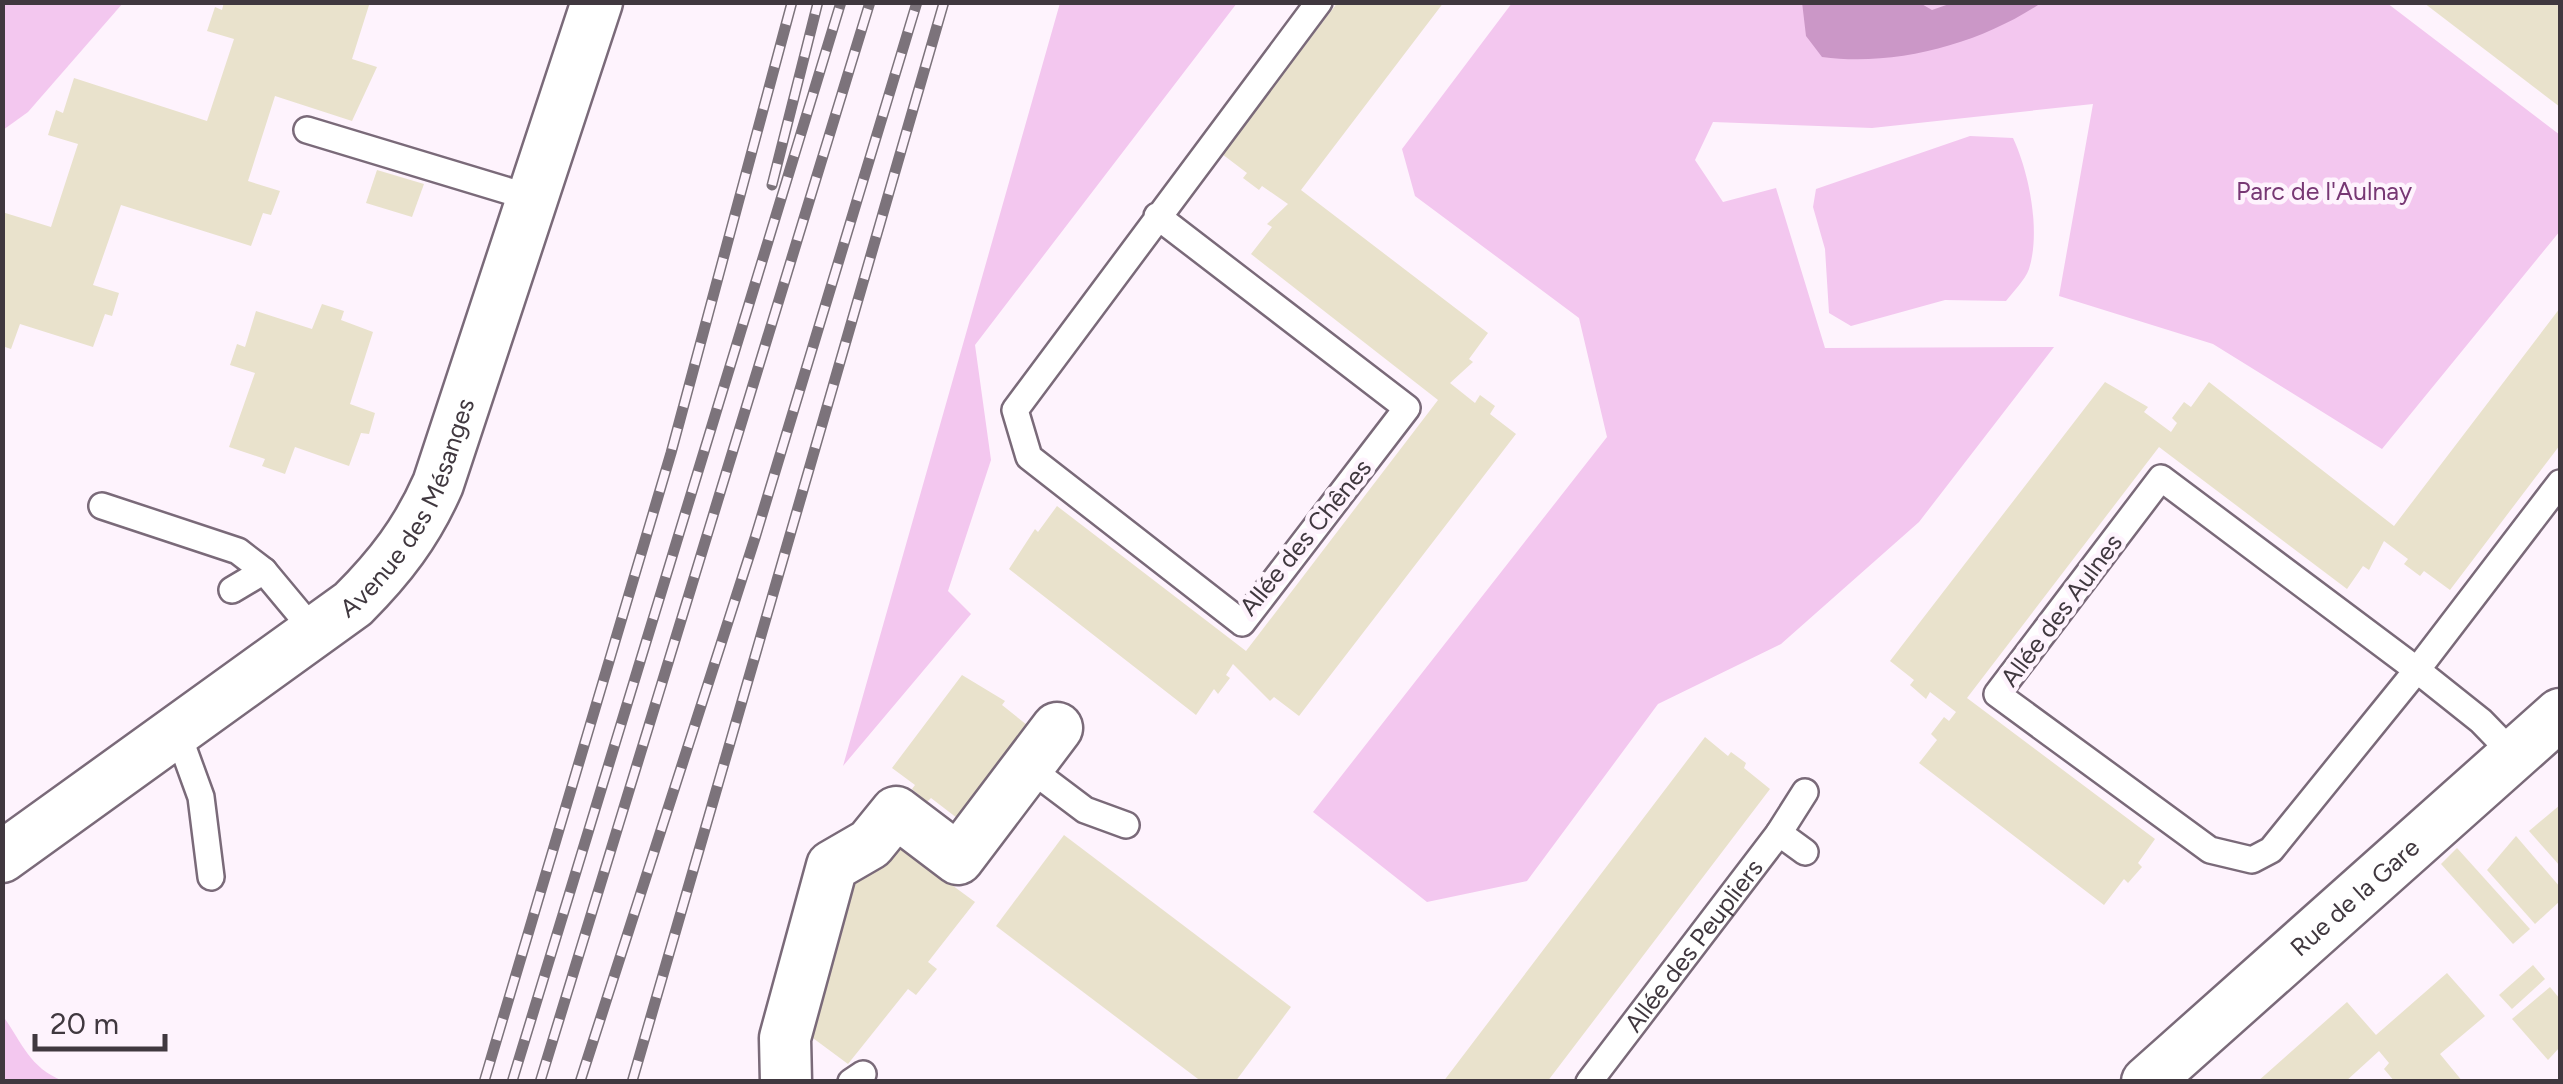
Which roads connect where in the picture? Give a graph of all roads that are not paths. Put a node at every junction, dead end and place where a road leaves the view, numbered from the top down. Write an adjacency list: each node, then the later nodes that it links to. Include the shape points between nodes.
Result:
1 (1319, 2): 5 (lane, Allée des Chênes)
2 (591, 4): 4 (street, Avenue des Mésanges)
3 (307, 130): 4 (lane)
4 (532, 198): 10 (street, Avenue des Mésanges, via 422,522 376,582)
5 (1157, 216): 5 (lane, Allée des Chênes, via 1016,410 1029,457 1242,623 1407,408)
6 (2560, 483): 11 (lane, Allée des Aulnes)
7 (102, 506): 8 (lane, via 238,551)
8 (264, 570): 9 (lane); 10 (lane)
9 (232, 590)
10 (314, 632): 13 (street, Avenue des Mésanges)
11 (2417, 670): 11 (lane, Allée des Aulnes, via 2271,850 2252,860 2210,850 1998,694 2160,478); 15 (lane, Allée des Aulnes)
12 (2560, 714): 15 (street, Rue de la Gare)
13 (178, 732): 20 (street, Avenue des Mésanges); 21 (lane, via 201,797)
14 (1042, 748): 17 (lane, via 1084,810); 22 (street, via 958,859 896,812 870,844 832,866 784,1038)
15 (2514, 755): 24 (street, Rue de la Gare)
16 (1804, 792): 18 (lane)
17 (1126, 826)
18 (1778, 833): 19 (lane, Allée des Peupliers); 23 (lane, Allée des Peupliers)
19 (1805, 852)
20 (2, 857)
21 (211, 878)
22 (786, 1082)
23 (1590, 1082)
24 (2147, 1082)

